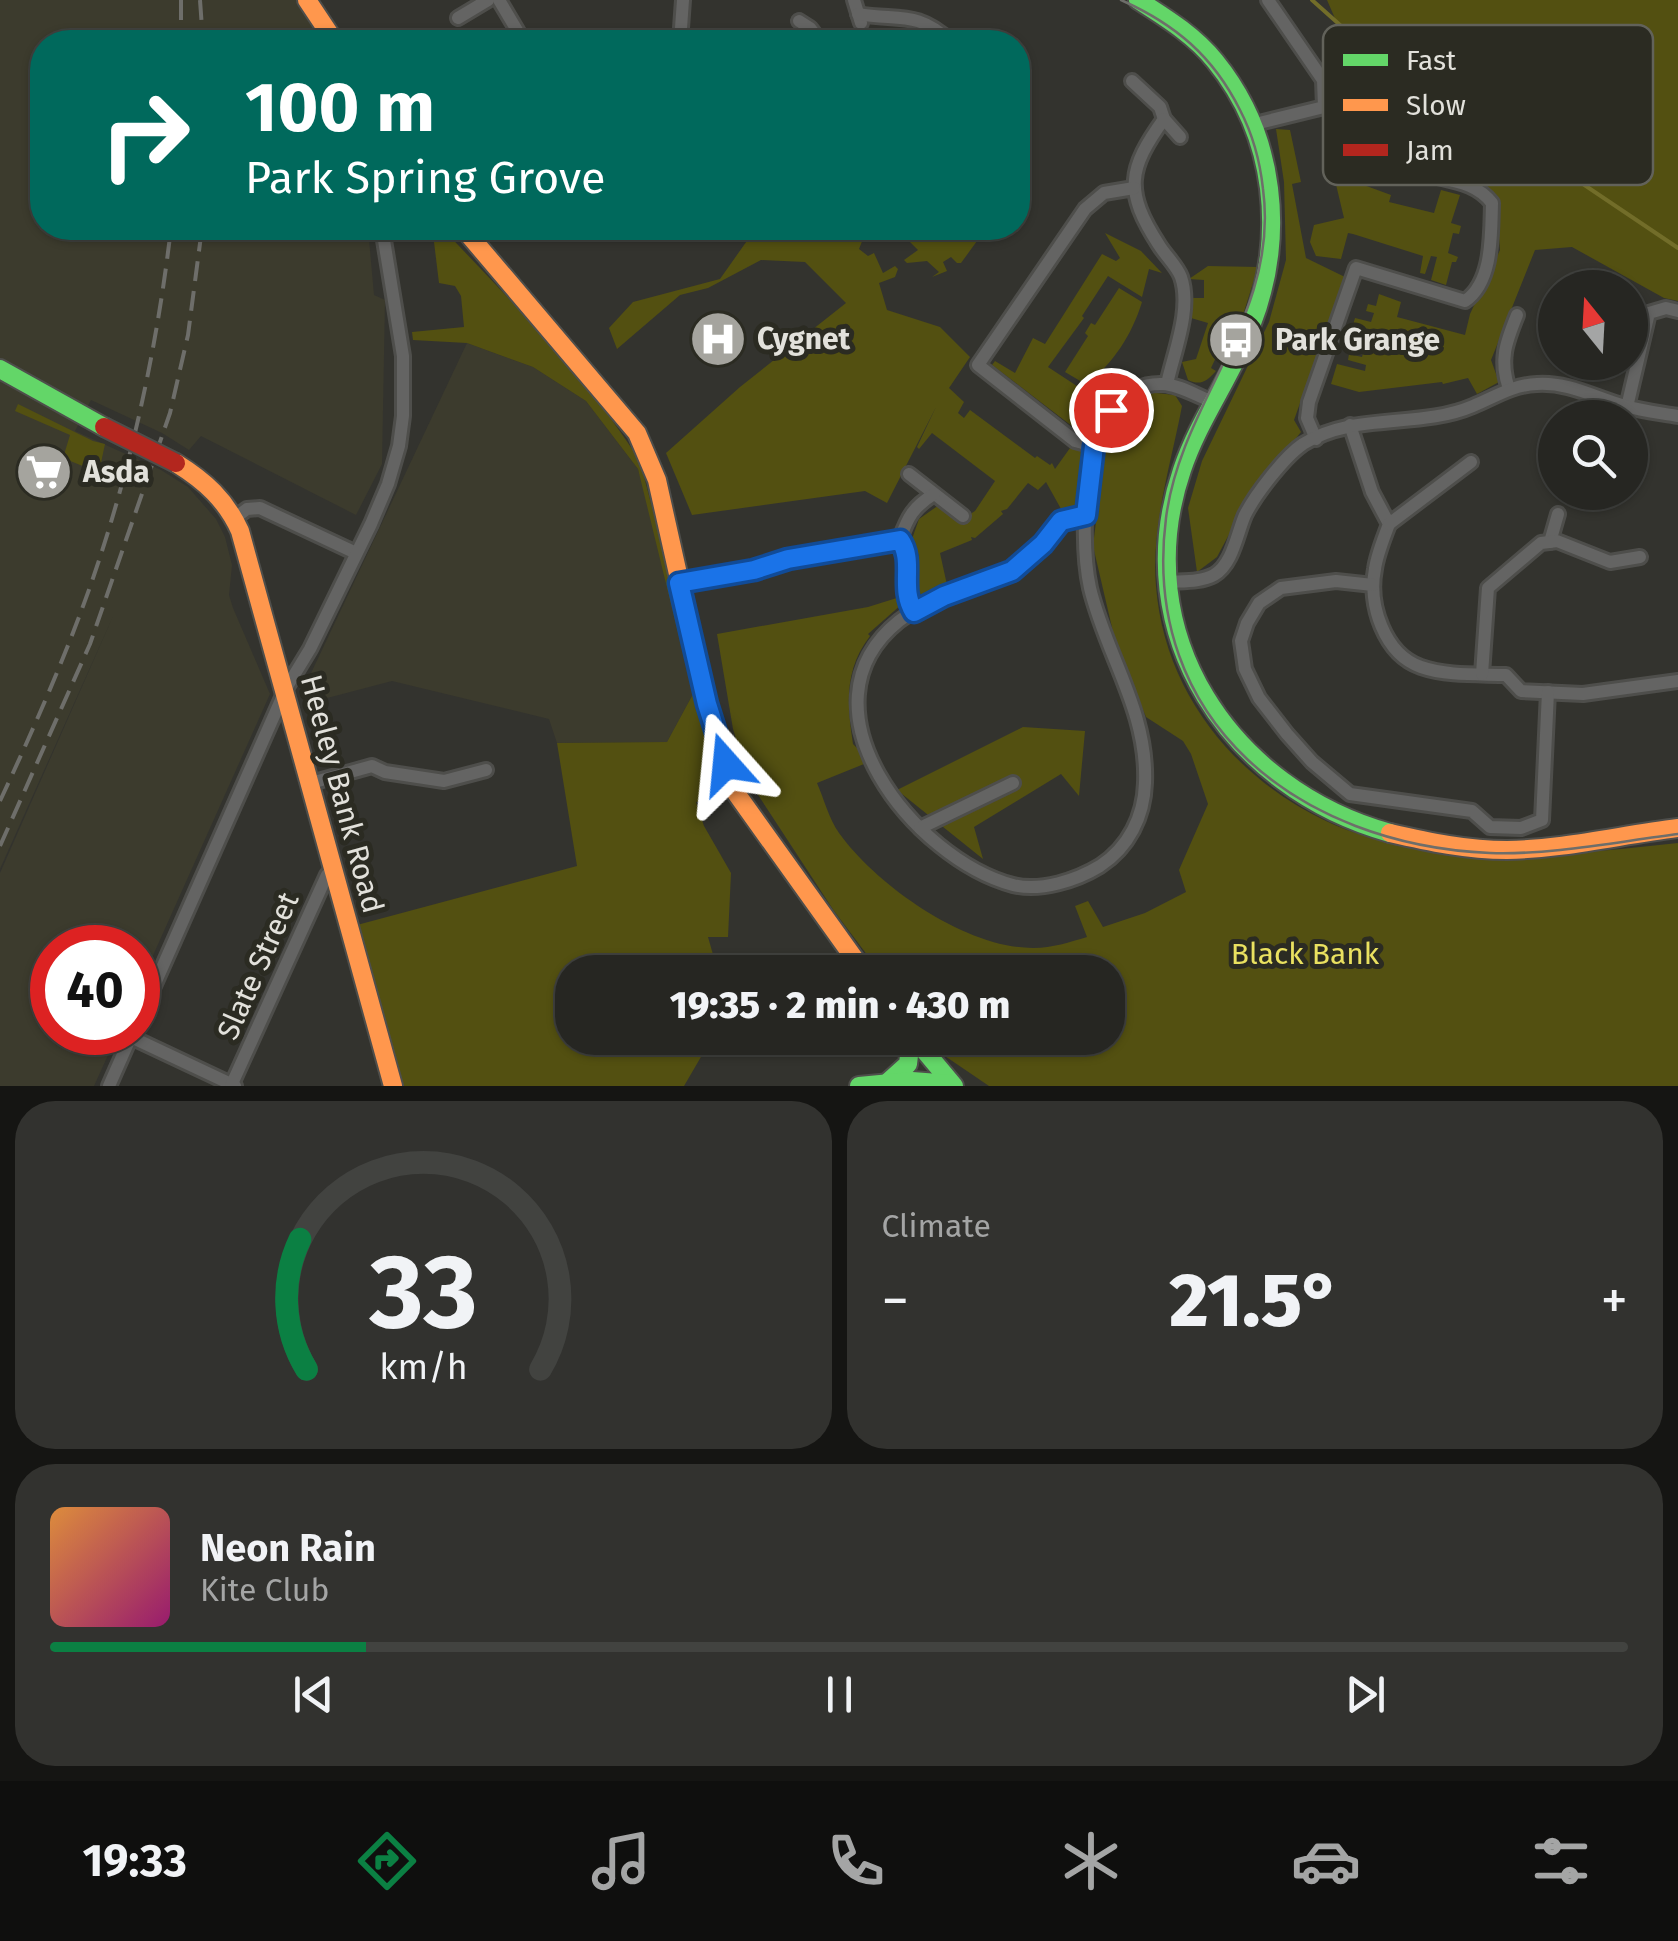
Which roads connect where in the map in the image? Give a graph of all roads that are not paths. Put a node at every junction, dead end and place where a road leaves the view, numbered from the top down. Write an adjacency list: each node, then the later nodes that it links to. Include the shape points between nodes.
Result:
1 (307, 0): 9 (street)
2 (488, 0): 8 (street)
3 (499, 0): 10 (street)
4 (683, 0): 11 (street)
5 (1138, 0): 17 (street, via 1206,48)
6 (1268, 0): 13 (street)
7 (857, 12): 12 (street, via 902,16)
8 (458, 18)
9 (326, 30)
10 (517, 30)
11 (681, 30)
12 (937, 30)
13 (1323, 80)
14 (1132, 81): 16 (street)
15 (1323, 107): 17 (street)
16 (1164, 119): 18 (street); 20 (street, via 1136,163)
17 (1255, 124): 30 (street, via 1273,216 1270,268 1253,323)
18 (1180, 137)
19 (1463, 185): 34 (street, via 1492,203 1488,260 1476,293 1465,301 1356,268 1310,402 1307,418)
20 (1134, 188): 26 (street, via 1145,224 1181,274 1185,302); 35 (street, via 1104,192 1085,209 978,365 1075,442)
21 (384, 240): 46 (street, via 403,356 403,416 388,484)
22 (473, 240): 49 (street, via 637,433 656,480)
23 (1678, 310): 29 (street, via 1649,313)
24 (1517, 315): 27 (street, via 1502,368)
25 (0, 369): 42 (street, bridge, via 208,482)
26 (1167, 384): 30 (street); 35 (street, via 1136,389 1118,402)
27 (1508, 389): 28 (street, via 1573,387); 33 (street, via 1446,414)
28 (1608, 400)
29 (1629, 400)
30 (1212, 402): 48 (street, via 1176,491)
31 (1648, 411): 32 (street)
32 (1678, 416)
33 (1350, 426): 34 (street); 43 (street)
34 (1316, 439): 48 (street, via 1266,483 1217,574)
35 (1094, 446): 40 (street)
36 (1471, 462): 43 (street)
37 (909, 474): 38 (street)
38 (934, 494): 41 (street); 44 (street, via 905,519)
39 (1558, 514): 45 (street)
40 (1086, 515): 51 (street, via 1061,521 1012,571); 61 (street, via 1090,584 1143,735 1145,788 1126,842 1096,868 1034,887 964,864)
41 (964, 516)
42 (235, 518): 46 (street, via 260,508); 54 (street, Heeley Bank Road)
43 (1389, 524): 50 (street)
44 (900, 540): 49 (street); 51 (street)
45 (1550, 542): 47 (street, via 1610,562); 52 (street, via 1488,588)
46 (356, 553): 54 (street)
47 (1640, 557)
48 (1169, 582): 62 (street, via 1188,667 1228,737 1280,783 1334,813 1392,834 1488,849 1532,850)
49 (679, 583): 64 (street, via 736,794)
50 (1373, 584): 52 (street, via 1387,641 1404,658 1445,673); 55 (street, via 1282,588 1259,604 1241,640 1245,670 1259,698 1312,762 1350,794 1472,810 1490,826 1533,826 1542,820)
51 (914, 612): 61 (street, via 889,631 867,662 859,713 868,758)
52 (1482, 674): 55 (street, via 1506,675 1521,691)
53 (1678, 681): 55 (street)
54 (285, 690): 56 (street, Heeley Bank Road); 57 (street)
55 (1548, 692)
56 (296, 731): 57 (street, via 279,723); 60 (street, Heeley Bank Road)
57 (265, 734): 65 (street)
58 (486, 770): 60 (street, via 444,781 372,766)
59 (1013, 782): 61 (street)
60 (311, 784): 63 (street, Heeley Bank Road)
61 (920, 828)
62 (1678, 828)
63 (335, 870): 73 (street, Slate Street, via 311,908); 74 (street, Heeley Bank Road)
64 (852, 955)
65 (160, 972)
66 (160, 1049): 73 (street)
67 (123, 1055): 72 (street)
68 (909, 1055): 70 (street)
69 (927, 1055): 71 (street)
70 (888, 1082): 71 (street); 75 (street)
71 (953, 1085)
72 (108, 1086)
73 (233, 1086)
74 (393, 1086)
75 (858, 1086)

